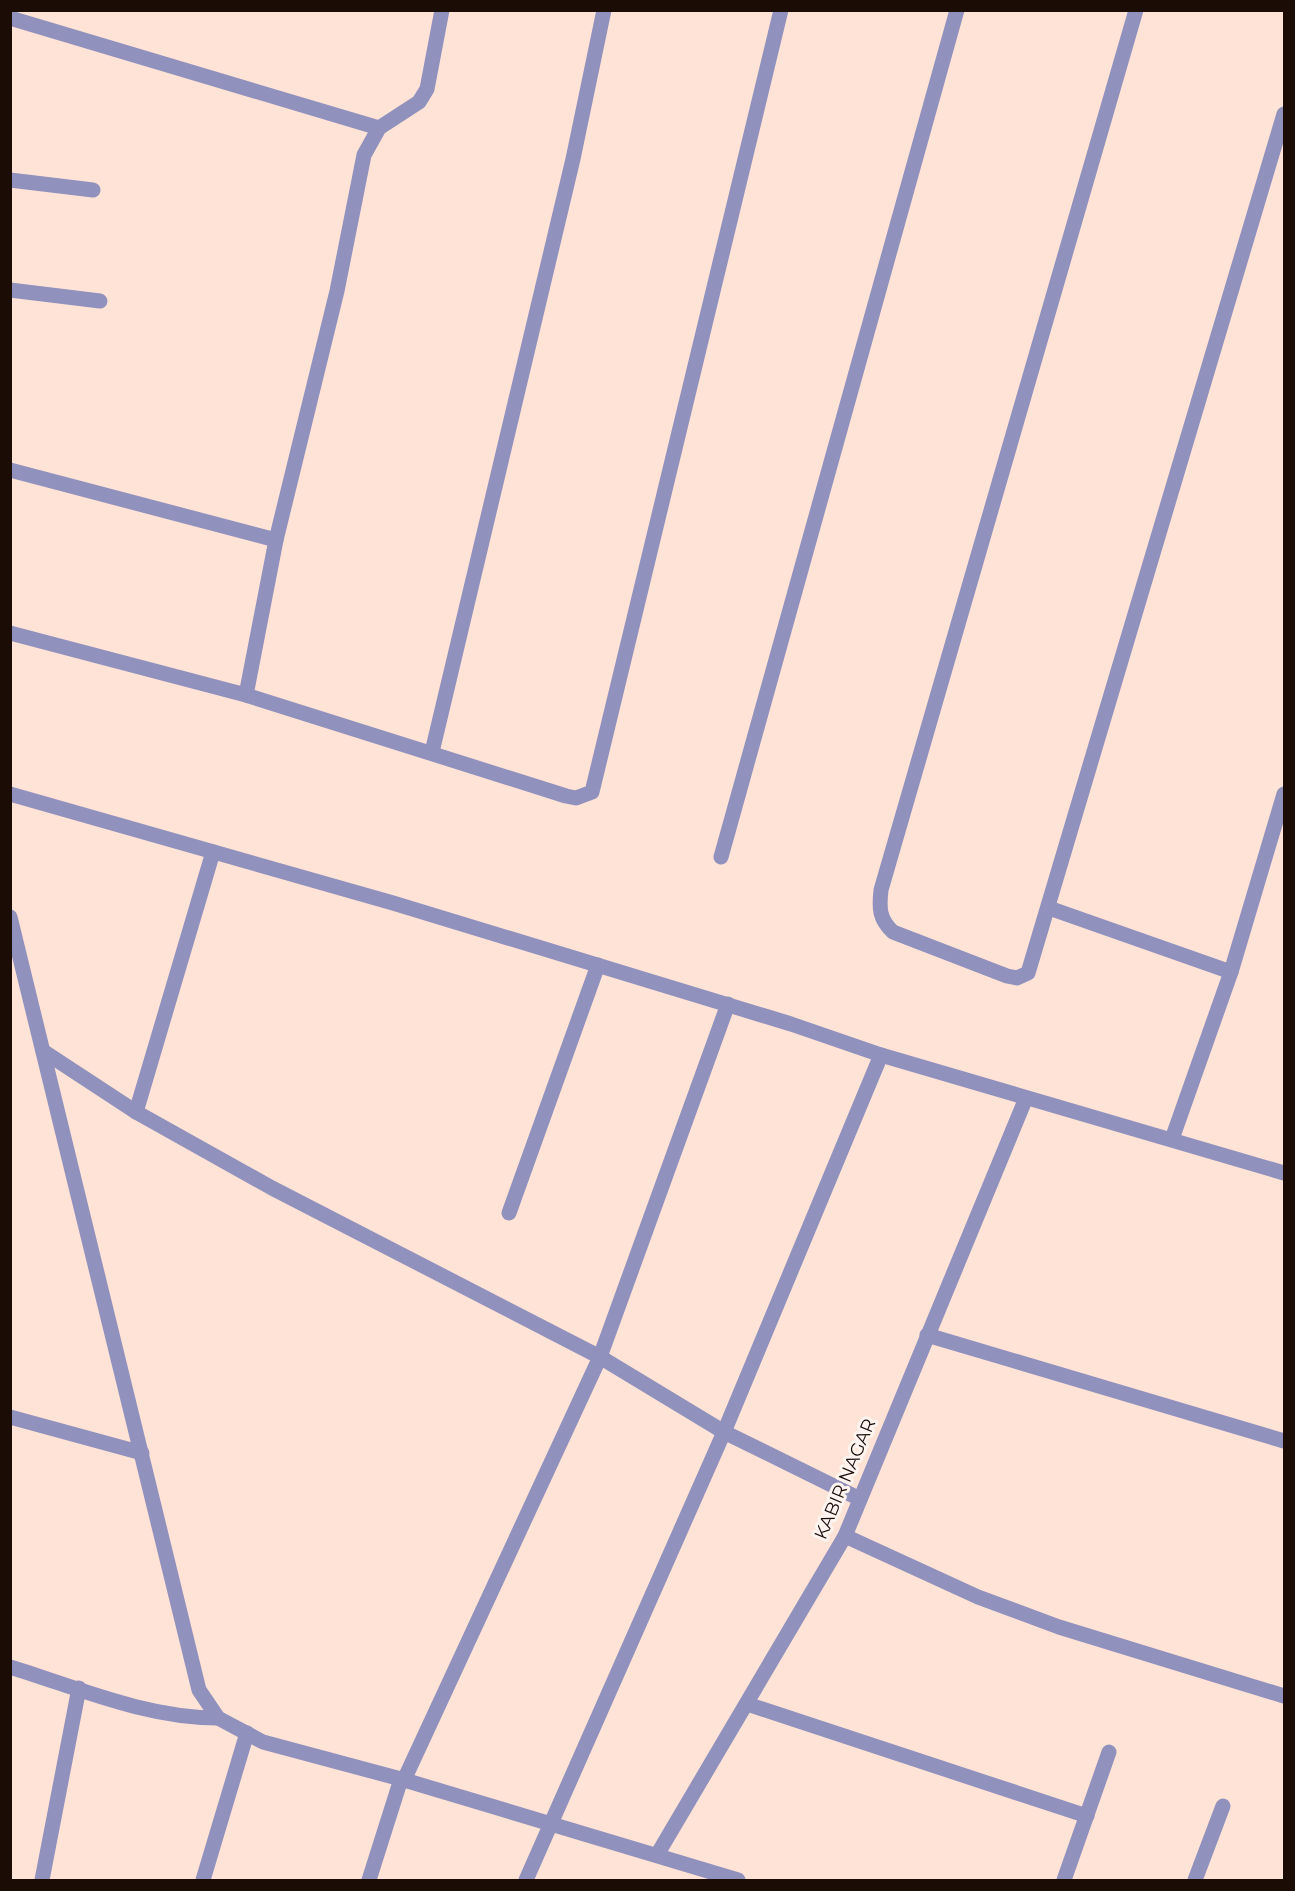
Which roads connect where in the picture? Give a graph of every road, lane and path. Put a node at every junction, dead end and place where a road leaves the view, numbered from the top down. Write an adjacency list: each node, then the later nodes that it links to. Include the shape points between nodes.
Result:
1 (442, 10): 8 (street, via 427,89 419,102)
2 (604, 10): 17 (street, via 573,159)
3 (781, 10): 17 (street, via 592,792 576,798 566,796)
4 (957, 10): 21 (street)
5 (1136, 10): 22 (street, via 881,890 879,909 883,923 893,932 1017,978 1028,973)
6 (10, 18): 8 (street)
7 (1284, 114): 22 (street)
8 (379, 128): 14 (street, via 364,155 337,291)
9 (10, 180): 10 (street)
10 (93, 190)
11 (10, 290): 12 (street)
12 (100, 301)
13 (10, 470): 14 (street)
14 (276, 540): 16 (street)
15 (10, 633): 16 (street)
16 (246, 695): 17 (street)
17 (432, 752)
18 (10, 794): 20 (street)
19 (1284, 794): 25 (street)
20 (213, 852): 24 (street); 30 (street)
21 (721, 857)
22 (1049, 908): 25 (street)
23 (10, 917): 27 (street)
24 (598, 965): 26 (street); 33 (street)
25 (1231, 972): 31 (street)
26 (728, 1004): 28 (street); 35 (street)
27 (43, 1051): 30 (street); 39 (street)
28 (881, 1055): 29 (street); 37 (street)
29 (1026, 1098): 31 (street); 34 (street, KABIR NAGAR)
30 (136, 1112): 35 (street, via 272,1188)
31 (1172, 1139): 32 (street)
32 (1284, 1173)
33 (509, 1214)
34 (927, 1335): 38 (street); 40 (street, KABIR NAGAR)
35 (600, 1357): 37 (street); 49 (street, via 404,1780)
36 (10, 1417): 39 (street)
37 (724, 1432): 40 (street); 52 (street)
38 (1284, 1441)
39 (142, 1453): 46 (street, via 199,1690)
40 (860, 1499): 41 (street, KABIR NAGAR)
41 (845, 1536): 44 (street, via 978,1597 1059,1627); 45 (street, KABIR NAGAR)
42 (10, 1667): 43 (street)
43 (79, 1688): 46 (street, via 149,1711 185,1718); 55 (street)
44 (1284, 1696)
45 (747, 1704): 51 (street); 53 (street, KABIR NAGAR)
46 (218, 1718): 47 (street)
47 (247, 1733): 49 (street, via 262,1742); 56 (street)
48 (1109, 1752): 51 (street)
49 (401, 1779): 52 (street); 57 (street)
50 (1223, 1806): 61 (street)
51 (1087, 1815): 60 (street)
52 (550, 1824): 53 (street); 58 (street)
53 (657, 1855): 54 (street)
54 (708, 1876): 59 (street)
55 (42, 1881)
56 (203, 1881)
57 (369, 1881)
58 (526, 1881)
59 (738, 1881)
60 (1065, 1881)
61 (1195, 1881)

